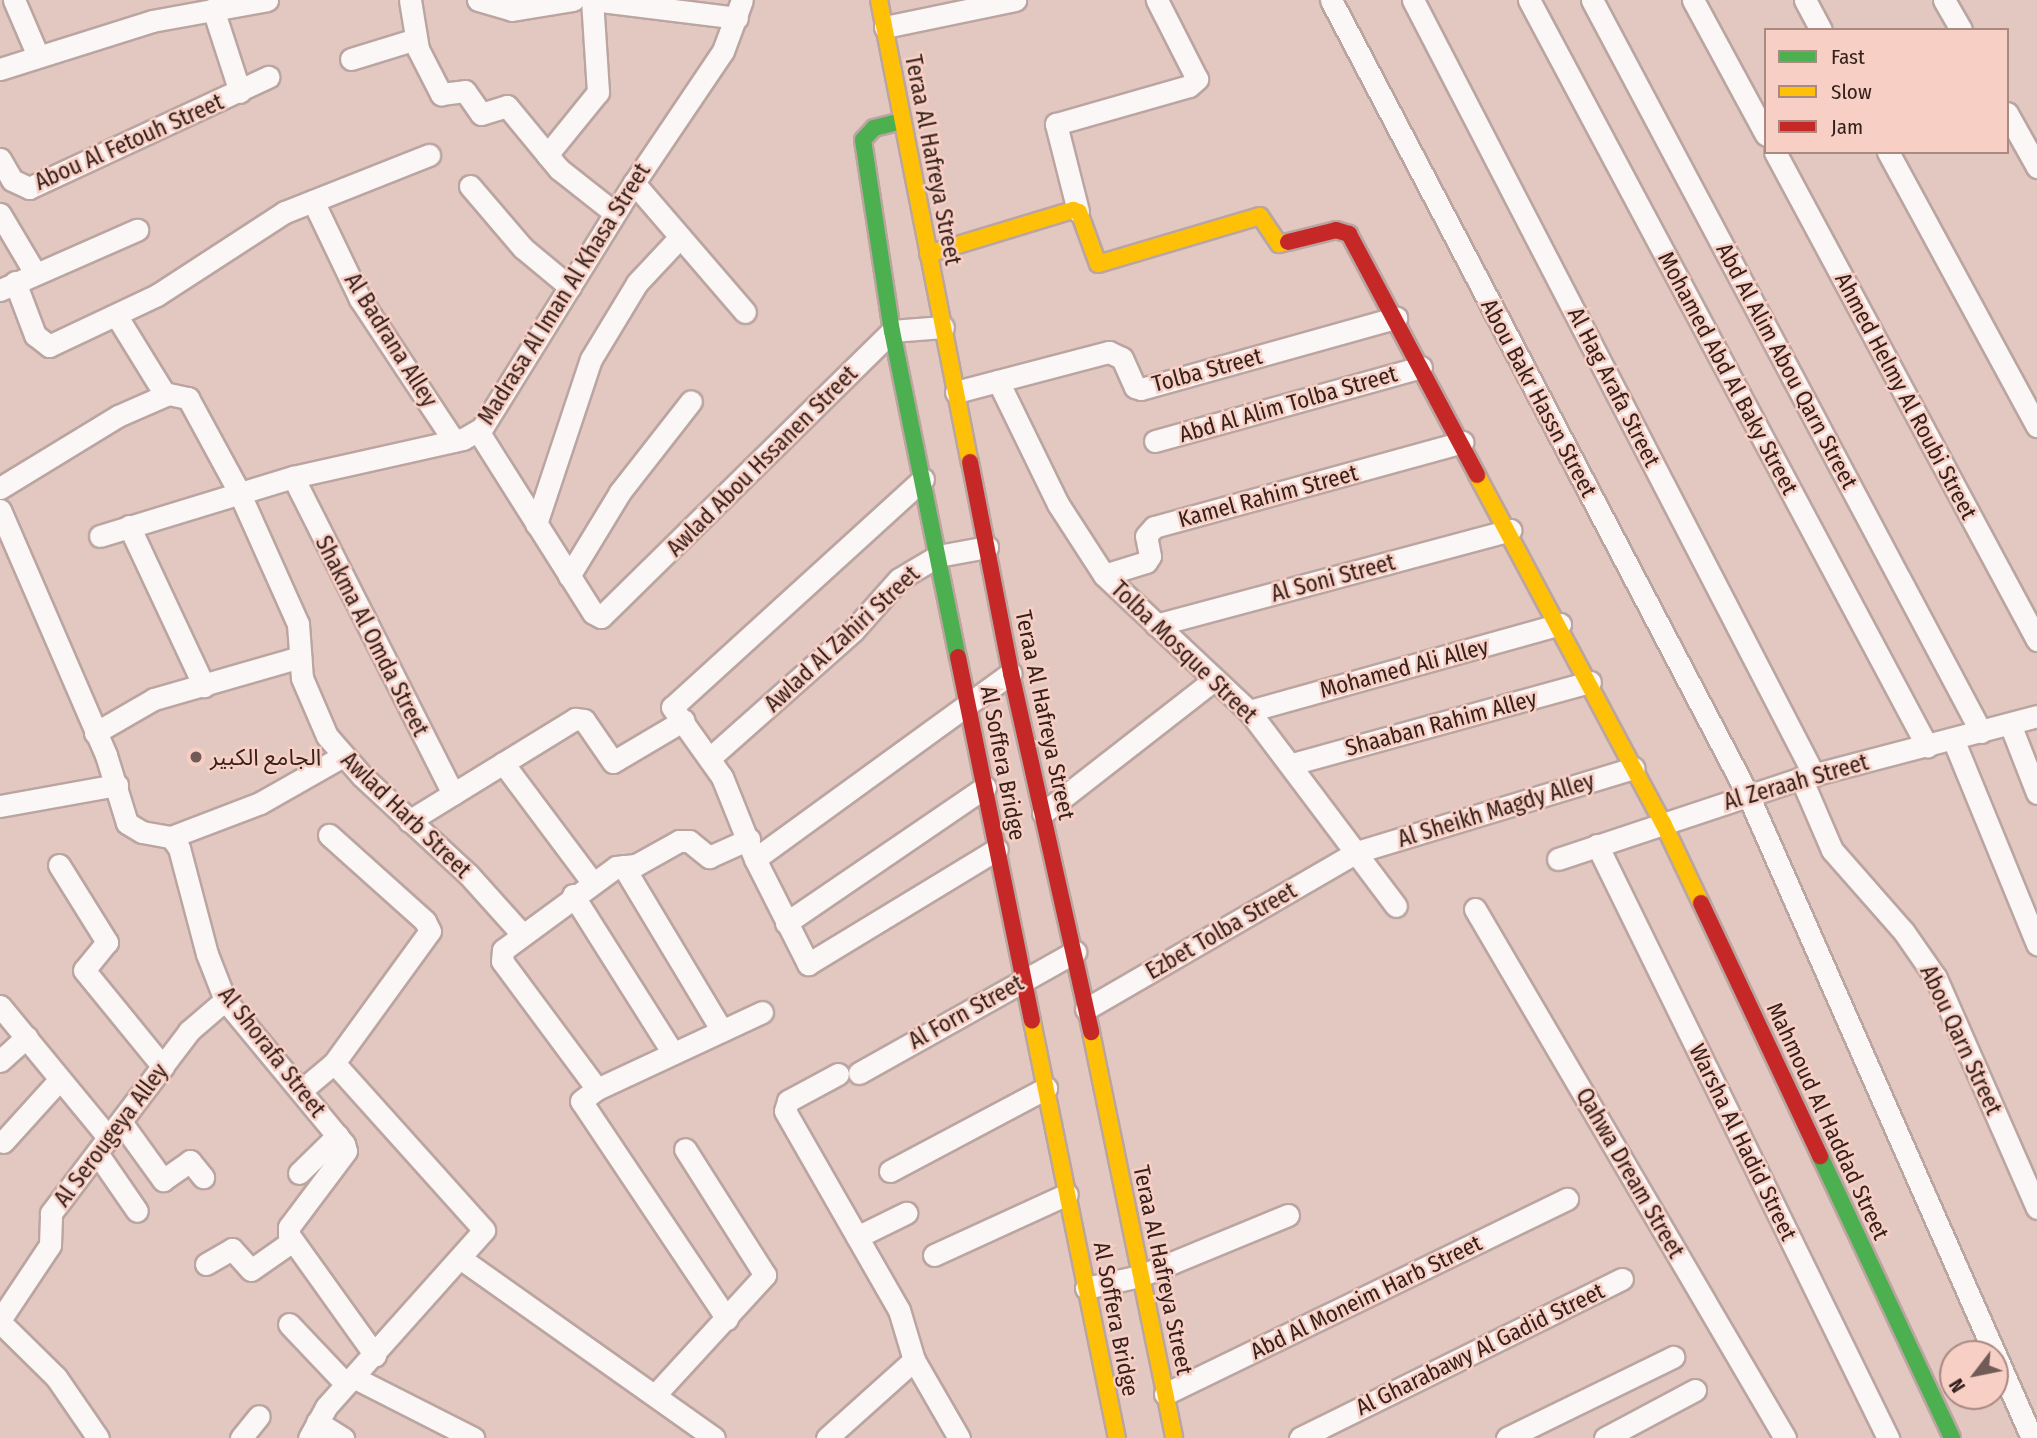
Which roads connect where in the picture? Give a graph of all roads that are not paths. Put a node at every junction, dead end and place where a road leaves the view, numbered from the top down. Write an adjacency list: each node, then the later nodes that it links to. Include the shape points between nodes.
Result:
1 (14, 0): 24 (street)
2 (267, 0): 18 (street)
3 (410, 0): 23 (street)
4 (478, 0): 5 (street, via 527,10)
5 (573, 0)
6 (592, 0): 17 (street); 35 (street, via 598,92)
7 (878, 0): 20 (street, Teraa Al Hafreya Street)
8 (1014, 0): 20 (street)
9 (1157, 0): 41 (street, via 1197,79 1189,86 1056,124)
10 (1331, 0): 106 (street, Abou Bakr Hassn Street)
11 (1413, 0): 101 (street, Al Hag Arafa Street)
12 (1529, 0): 95 (street, Mohamed Abd Al Baky Street)
13 (1592, 0): 92 (street, Abd Al Alim Abou Qarn Street)
14 (1693, 0): 31 (street)
15 (1805, 0): 21 (street)
16 (1944, 0): 22 (street)
17 (665, 5): 19 (street)
18 (213, 9): 24 (street, via 152,21); 28 (street)
19 (739, 9): 38 (street, Madrasa Al Iman Al Khasa Street, via 723,51)
20 (885, 27): 30 (street, Teraa Al Hafreya Street)
21 (1820, 28)
22 (1960, 28)
23 (416, 39): 25 (street); 35 (street, via 441,93 467,92 481,114 507,106)
24 (38, 57): 26 (street)
25 (351, 59)
26 (0, 69)
27 (268, 77): 28 (street, Abou Al Fetouh Street)
28 (240, 92): 36 (street, Abou Al Fetouh Street, via 29,188 12,180)
29 (2009, 117): 37 (street)
30 (902, 121): 46 (street, Teraa Al Hafreya Street); 54 (street, Al Soffera Bridge, via 874,128 863,140)
31 (1764, 131)
32 (1776, 154): 81 (street, Ahmed Helmy Al Roubi Street)
33 (1889, 154): 60 (street)
34 (429, 155): 40 (street)
35 (547, 155): 42 (street)
36 (0, 159)
37 (2037, 167)
38 (634, 183): 42 (street, Madrasa Al Iman Al Khasa Street); 45 (street)
39 (470, 186): 49 (street, via 523,248)
40 (313, 201): 51 (street, via 285,212 157,295); 62 (street, Al Badrana Alley, via 360,299)
41 (1077, 211): 46 (street); 52 (street, Mahmoud Al Haddad Street, via 1098,264 1260,216 1279,244 1340,230 1352,238)
42 (615, 213): 49 (street, Madrasa Al Iman Al Khasa Street)
43 (0, 214): 47 (street)
44 (136, 230): 47 (street)
45 (680, 237): 50 (street); 70 (street, via 643,275 591,359)
46 (928, 254): 53 (street, Teraa Al Hafreya Street)
47 (35, 273): 48 (street)
48 (7, 286): 51 (street, via 44,345 56,344)
49 (570, 287): 61 (street, Madrasa Al Iman Al Khasa Street)
50 (745, 312)
51 (116, 315): 58 (street)
52 (1396, 318): 55 (street, Mahmoud Al Haddad Street); 56 (street, Tolba Street, via 1141,388 1135,387 1122,358 1109,352)
53 (943, 327): 54 (street); 57 (street, Teraa Al Hafreya Street)
54 (892, 331): 66 (street, Al Soffera Bridge); 78 (street, Awlad Abou Hssanen Street, via 609,613 601,617 593,613)
55 (1422, 367): 63 (street, Abd Al Alim Tolba Street); 64 (street, Mahmoud Al Haddad Street)
56 (999, 381): 57 (street, Tolba Street); 77 (street, Tolba Mosque Street, via 1058,504)
57 (956, 392): 75 (street, Teraa Al Hafreya Street)
58 (166, 395): 67 (street, via 118,416); 68 (street, Awlad Harb Street, via 188,398)
59 (691, 401): 78 (street, via 620,492)
60 (2037, 426)
61 (478, 431): 62 (street, Madrasa Al Iman Al Khasa Street); 70 (street)
62 (454, 440): 65 (street, Madrasa Al Iman Al Khasa Street)
63 (1155, 441)
64 (1463, 442): 72 (street, Mahmoud Al Haddad Street); 77 (street, Kamel Rahim Street, via 1154,527 1146,536 1150,556 1146,562)
65 (293, 477): 68 (street, Madrasa Al Iman Al Khasa Street); 105 (street, Shakma Al Omda Street)
66 (923, 480): 76 (street, Al Soffera Bridge); 90 (street, via 675,701 672,707)
67 (0, 488)
68 (239, 492): 71 (street, Madrasa Al Iman Al Khasa Street); 82 (street, Awlad Harb Street, via 299,624)
69 (0, 510): 73 (street)
70 (536, 524): 78 (street)
71 (129, 526): 74 (street, Madrasa Al Iman Al Khasa Street); 86 (street)
72 (1510, 530): 79 (street, Mahmoud Al Haddad Street); 80 (street, Al Soni Street)
73 (6, 536): 93 (street)
74 (100, 536)
75 (986, 547): 76 (street, Awlad Al Zahiri Street); 83 (street, Teraa Al Hafreya Street)
76 (938, 556): 87 (street, Al Soffera Bridge); 97 (street, Awlad Al Zahiri Street, via 899,579 853,631)
77 (1104, 575): 80 (street, Tolba Mosque Street)
78 (569, 576)
79 (1560, 624): 85 (street, Mahmoud Al Haddad Street); 88 (street, Mohamed Ali Alley)
80 (1156, 625): 84 (street, Tolba Mosque Street)
81 (2037, 639)
82 (300, 657): 86 (street); 96 (street, Awlad Harb Street, via 307,698)
83 (1011, 673): 87 (street); 108 (street, Teraa Al Hafreya Street)
84 (1215, 679): 88 (street, Tolba Mosque Street); 108 (street)
85 (1590, 682): 99 (street, Shaaban Rahim Alley); 100 (street, Mahmoud Al Haddad Street)
86 (204, 686): 93 (street, via 154,699)
87 (968, 706): 103 (street, Al Soffera Bridge); 114 (street)
88 (1249, 711): 99 (street, Tolba Mosque Street)
89 (2037, 716): 91 (street, Al Zeraah Street)
90 (684, 720): 97 (street); 98 (street, via 613,762 579,718)
91 (2010, 724): 92 (street, Al Zeraah Street); 104 (street)
92 (1981, 732): 94 (street, Al Zeraah Street)
93 (95, 733): 102 (street)
94 (1953, 739): 95 (street, Al Zeraah Street); 126 (street)
95 (1927, 746): 101 (street, Al Zeraah Street)
96 (343, 756): 109 (street, Awlad Harb Street); 112 (street, via 260,803)
97 (711, 757): 114 (street)
98 (503, 763): 105 (street); 120 (street)
99 (1292, 764): 116 (street, Tolba Mosque Street)
100 (1634, 768): 110 (street, Mahmoud Al Haddad Street); 116 (street, Al Sheikh Magdy Alley)
101 (1807, 777): 106 (street, Al Zeraah Street); 152 (street, Abou Qarn Street, via 1813,815 1832,850 1898,925 1936,978)
102 (117, 785): 107 (street); 112 (street, via 127,823 142,832)
103 (985, 787): 115 (street, Al Soffera Bridge); 124 (street)
104 (2037, 793)
105 (453, 794): 109 (street)
106 (1748, 795): 110 (street, Al Zeraah Street); 191 (street, Abou Bakr Hassn Street)
107 (0, 806)
108 (1043, 813): 127 (street, Teraa Al Hafreya Street)
109 (409, 821): 125 (street, Awlad Harb Street, via 468,874)
110 (1663, 823): 113 (street, Al Zeraah Street); 190 (street, Mahmoud Al Haddad Street)
111 (329, 835): 137 (street, via 425,921 430,931)
112 (171, 837): 129 (street, Al Shorafa Street, via 179,848 207,954)
113 (1597, 845): 117 (street, Al Zeraah Street); 189 (street, Warsha Al Hadid Street)
114 (752, 849): 119 (street, via 709,857 689,841 679,841 636,865); 124 (street)
115 (997, 849): 124 (street, via 811,964); 128 (street, Al Soffera Bridge)
116 (1357, 852): 122 (street, Tolba Mosque Street); 131 (street, Ezbet Tolba Street)
117 (1558, 859)
118 (59, 865): 138 (street, via 107,942 84,970)
119 (623, 866): 120 (street); 133 (street)
120 (592, 882): 121 (street)
121 (573, 895): 125 (street); 135 (street)
122 (1396, 906)
123 (1475, 909): 188 (street, Qahwa Dream Street)
124 (786, 923)
125 (521, 933): 142 (street, via 503,950 502,961)
126 (2037, 944)
127 (1075, 952): 128 (street, Al Forn Street); 131 (street, Teraa Al Hafreya Street)
128 (1024, 979): 140 (street, Al Soffera Bridge); 156 (street, Al Forn Street, via 788,1101 785,1111)
129 (225, 1000): 138 (street, Al Serougeya Alley, via 188,1031); 141 (street, Al Shorafa Street)
130 (0, 1007): 134 (street)
131 (1086, 1009): 161 (street, Teraa Al Hafreya Street)
132 (762, 1012): 133 (street)
133 (722, 1031): 135 (street)
134 (27, 1037): 136 (street); 139 (street)
135 (673, 1053): 142 (street)
136 (0, 1060)
137 (334, 1062): 141 (street); 159 (street, via 482,1223 483,1234)
138 (163, 1067): 144 (street, Al Serougeya Alley)
139 (59, 1080): 144 (street); 145 (street)
140 (1046, 1088): 147 (street); 150 (street, Al Soffera Bridge)
141 (303, 1089): 143 (street, Al Shorafa Street)
142 (597, 1089): 164 (street, via 581,1099 582,1104)
143 (338, 1135): 148 (street); 157 (street, Al Shorafa Street, via 346,1151 289,1227)
144 (109, 1138): 149 (street, via 163,1180 190,1161); 153 (street); 165 (street, Al Serougeya Alley, via 51,1213 50,1245)
145 (3, 1142)
146 (685, 1149): 164 (street, via 765,1275)
147 (890, 1171)
148 (299, 1173)
149 (203, 1177)
150 (1067, 1194): 158 (street); 163 (street, Al Soffera Bridge)
151 (1567, 1199): 172 (street, Abd Al Moneim Harb Street)
152 (2037, 1208)
153 (138, 1211)
154 (906, 1213): 156 (street)
155 (1288, 1215): 161 (street)
156 (857, 1237): 169 (street, Al Forn Street, via 899,1310)
157 (291, 1242): 160 (street, via 252,1269 232,1249); 167 (street)
158 (934, 1255)
159 (460, 1258): 167 (street); 173 (street)
160 (206, 1264)
161 (1140, 1276): 163 (street); 172 (street, Teraa Al Hafreya Street)
162 (1622, 1279): 185 (street, Al Gharabawy Al Gadid Street)
163 (1086, 1289): 183 (street, Al Soffera Bridge)
164 (727, 1319): 173 (street)
165 (0, 1321): 176 (street, via 56,1377)
166 (289, 1324): 170 (street)
167 (375, 1355): 170 (street)
168 (1673, 1357): 186 (street)
169 (914, 1360): 181 (street); 182 (street, Al Forn Street)
170 (349, 1381): 175 (street); 179 (street)
171 (1695, 1391): 187 (street)
172 (1165, 1394): 184 (street, Teraa Al Hafreya Street)
173 (655, 1395): 180 (street)
174 (259, 1416): 177 (street)
175 (313, 1430): 178 (street)
176 (97, 1438)
177 (241, 1438)
178 (343, 1438)
179 (473, 1438)
180 (714, 1438)
181 (827, 1438)
182 (959, 1438)
183 (1117, 1438)
184 (1174, 1438)
185 (1300, 1438)
186 (1507, 1438)
187 (1605, 1438)
188 (1784, 1438)
189 (1888, 1438)
190 (1952, 1438)
191 (2032, 1438)

